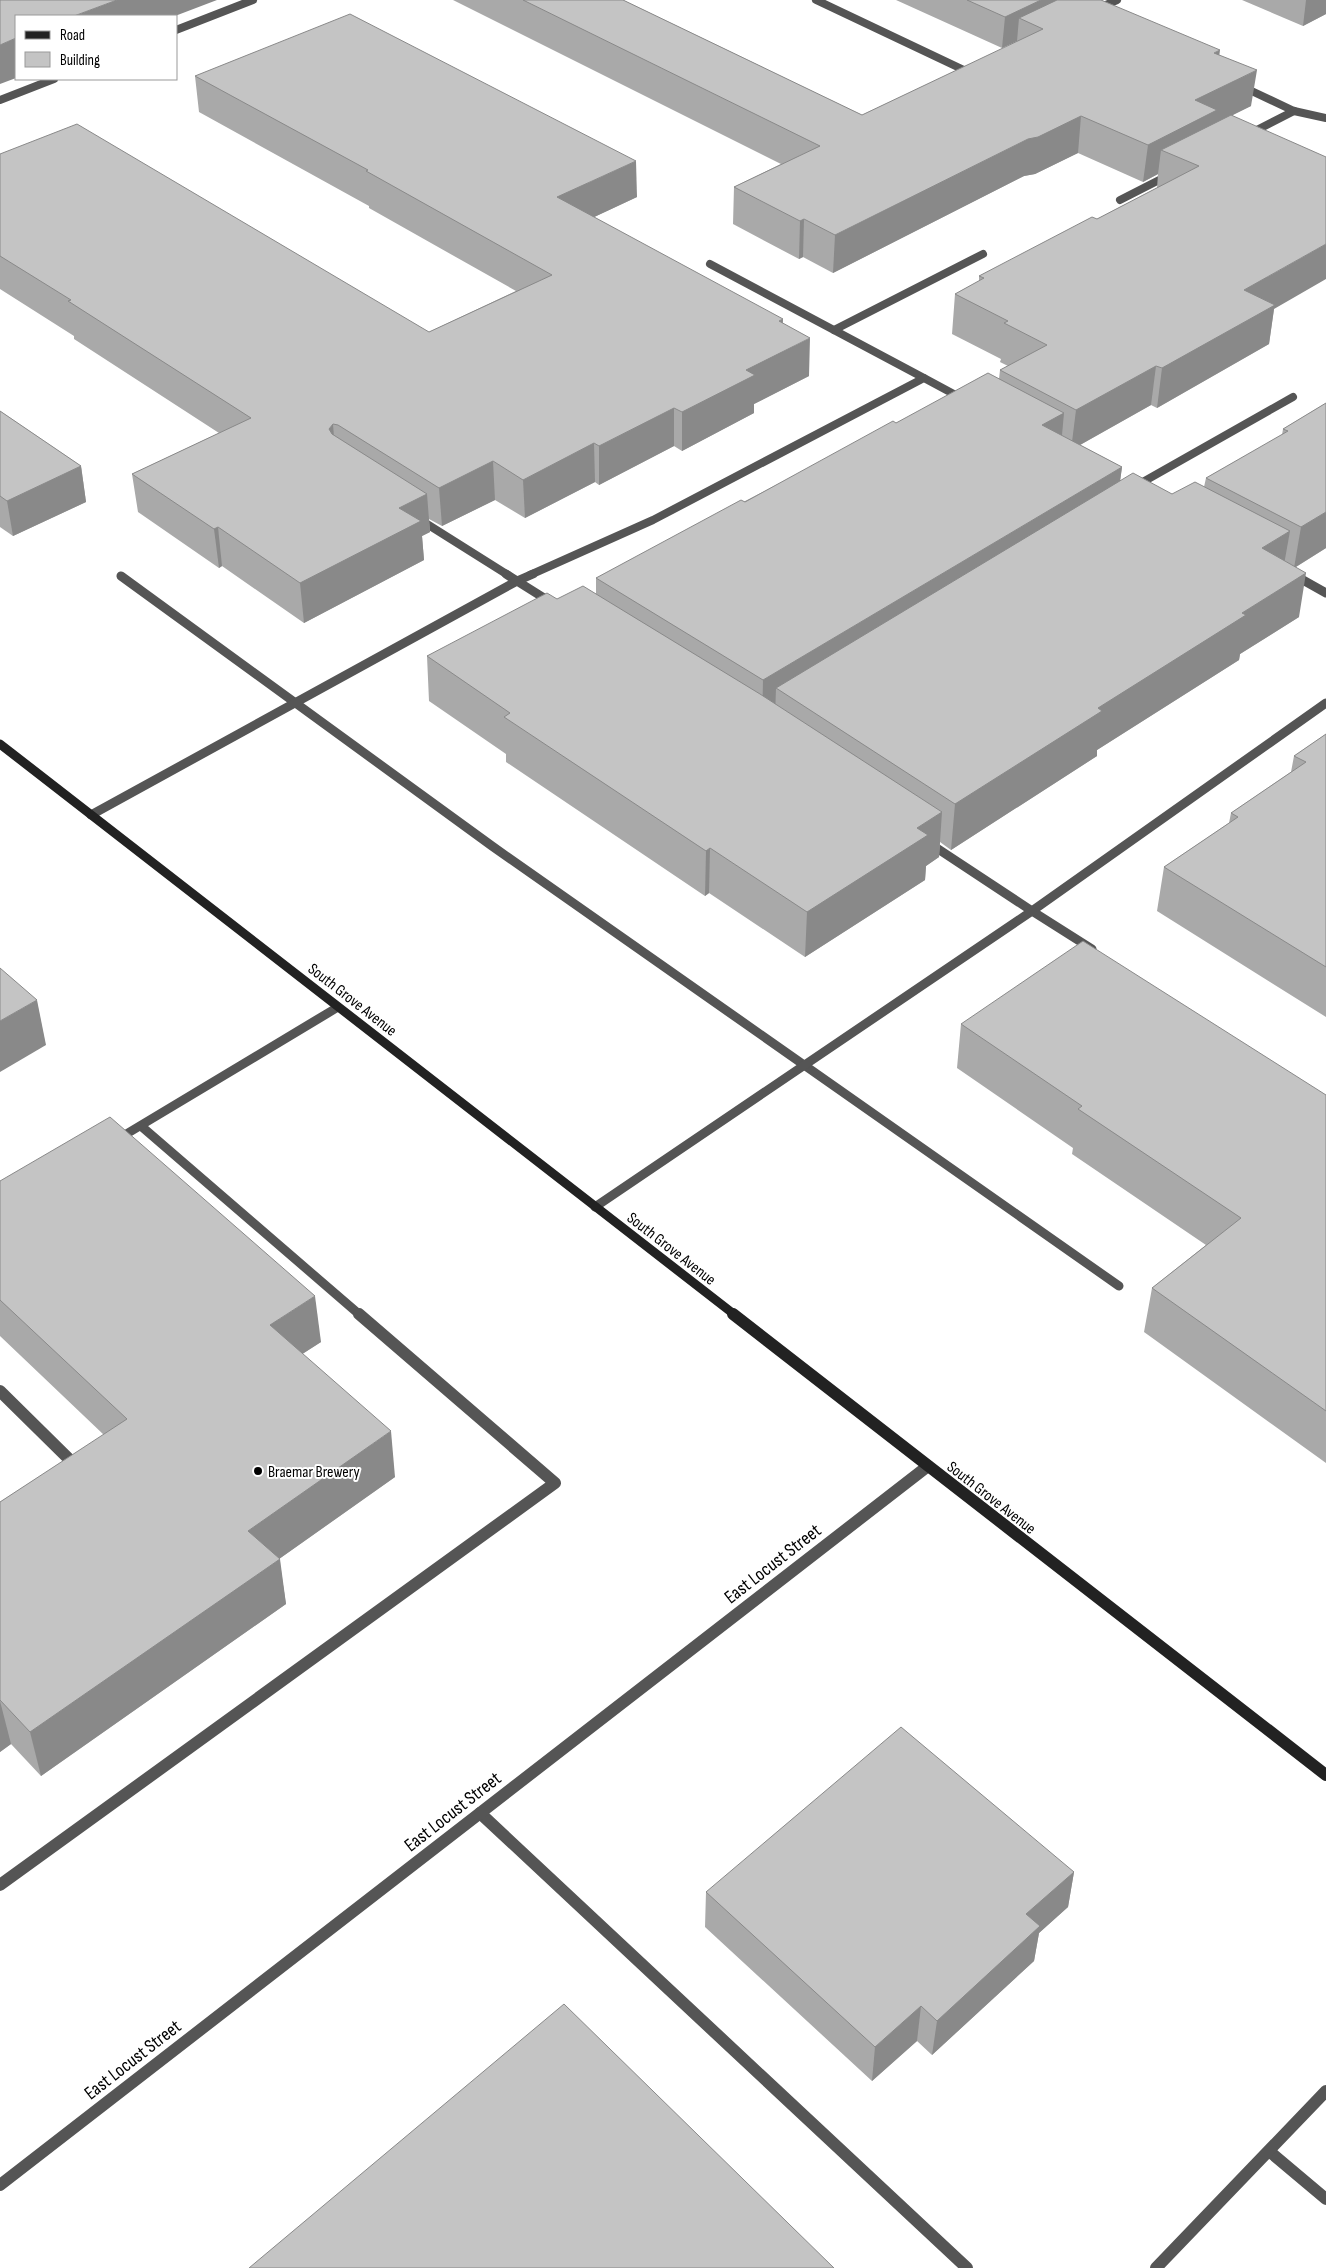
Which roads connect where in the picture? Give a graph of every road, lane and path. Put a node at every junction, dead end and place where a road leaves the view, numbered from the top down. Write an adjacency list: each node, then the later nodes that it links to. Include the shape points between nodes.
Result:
1 (253, 0): 5 (street)
2 (816, 0): 6 (street, via 966,71)
3 (1117, 0): 4 (street)
4 (1090, 13)
5 (178, 29)
6 (974, 67)
7 (51, 80): 9 (street)
8 (1234, 83): 10 (street)
9 (0, 100)
10 (1294, 110): 11 (street); 12 (street)
11 (1326, 118)
12 (1244, 137)
13 (1178, 171): 14 (street)
14 (1120, 200)
15 (983, 254): 17 (street)
16 (710, 264): 17 (street)
17 (834, 330): 18 (street)
18 (924, 378): 20 (street); 27 (street, via 654,520)
19 (1293, 397): 22 (street)
20 (967, 401)
21 (1122, 484): 22 (street)
22 (1131, 488): 23 (street)
23 (1143, 495)
24 (411, 514): 27 (street)
25 (1284, 570): 28 (street)
26 (121, 576): 31 (street)
27 (517, 581): 29 (street); 31 (street)
28 (1326, 593)
29 (559, 607)
30 (1326, 703): 35 (street)
31 (293, 704): 33 (street); 38 (street)
32 (0, 744): 33 (main road, South Grove Avenue)
33 (91, 815): 37 (main road, South Grove Avenue)
34 (918, 836): 35 (street)
35 (1032, 911): 36 (street); 38 (street)
36 (1099, 953)
37 (338, 1007): 39 (street); 41 (main road, South Grove Avenue)
38 (804, 1066): 41 (street); 42 (street)
39 (141, 1126): 40 (street); 48 (street, via 555,1483)
40 (108, 1145)
41 (595, 1207): 44 (main road, South Grove Avenue)
42 (1119, 1286)
43 (0, 1392): 45 (street, via 80,1470)
44 (928, 1466): 46 (main road, South Grove Avenue); 47 (street, East Locust Street)
45 (72, 1475)
46 (1326, 1775)
47 (480, 1813): 51 (street, East Locust Street); 53 (street)
48 (0, 1885)
49 (1326, 2091): 50 (street)
50 (1269, 2151): 52 (street); 54 (street)
51 (0, 2186)
52 (1326, 2199)
53 (967, 2268)
54 (1156, 2268)

